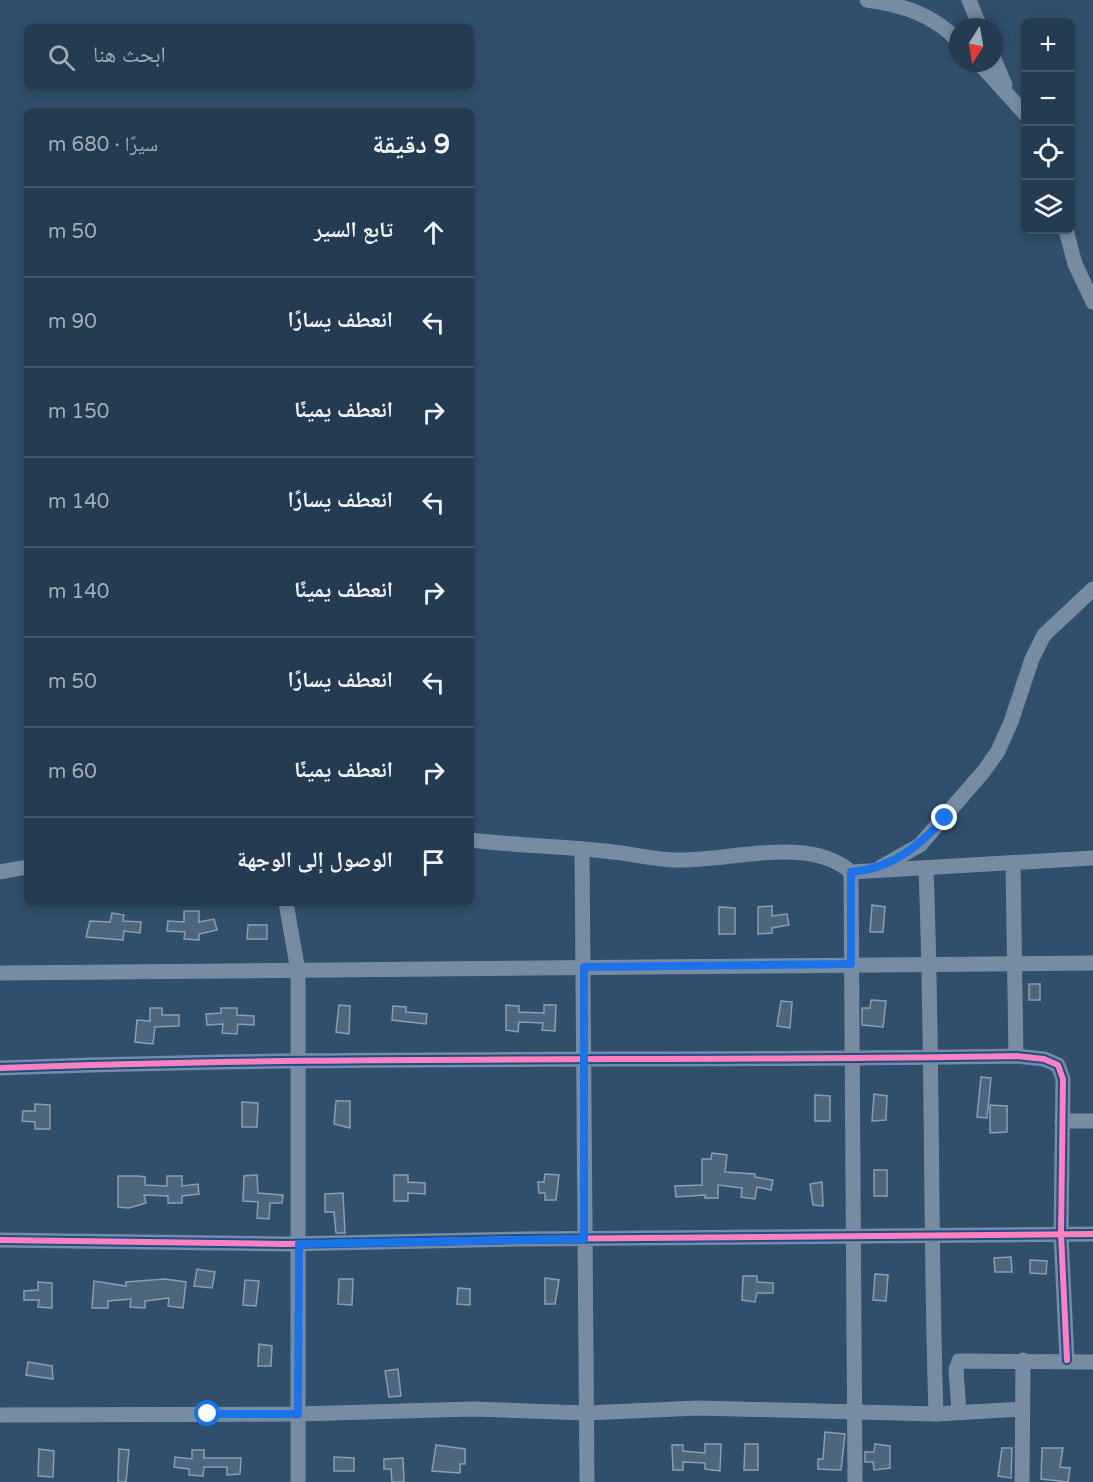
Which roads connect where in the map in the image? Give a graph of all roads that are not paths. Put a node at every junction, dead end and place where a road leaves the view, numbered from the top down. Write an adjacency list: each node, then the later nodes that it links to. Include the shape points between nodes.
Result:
1 (867, 0): 4 (street, via 915,10)
2 (969, 0): 3 (street)
3 (976, 18)
4 (949, 32)
5 (987, 72): 7 (street)
6 (1000, 72): 7 (street)
7 (1010, 96): 8 (street)
8 (1021, 109)
9 (1067, 234): 10 (street, via 1075,264)
10 (1093, 302)
11 (1093, 589): 18 (street, via 1044,635 1011,722 984,771 920,844)
12 (474, 840): 13 (street)
13 (582, 849): 20 (street, via 676,860 797,853 823,857); 26 (street)
14 (1093, 858): 15 (street)
15 (1013, 863): 17 (street); 23 (street)
16 (24, 868): 19 (street)
17 (926, 868): 18 (street); 22 (street)
18 (873, 870): 20 (street)
19 (0, 872)
20 (851, 872): 25 (street)
21 (287, 906): 27 (street)
22 (930, 963): 23 (street); 25 (street); 30 (street)
23 (1016, 963): 24 (street); 29 (street)
24 (1093, 963)
25 (851, 964): 26 (street); 31 (street)
26 (584, 967): 27 (street); 33 (street)
27 (298, 971): 28 (street); 32 (street)
28 (0, 973)
29 (1016, 1056): 30 (street); 35 (street, via 1058,1065 1063,1079)
30 (930, 1057): 31 (street); 39 (street)
31 (852, 1059): 33 (street); 40 (street)
32 (297, 1060): 33 (street); 34 (street); 43 (street)
33 (582, 1061): 41 (street)
34 (0, 1068)
35 (1062, 1121): 36 (street); 37 (street)
36 (1093, 1121)
37 (1061, 1234): 38 (street); 39 (street); 45 (street)
38 (1093, 1234)
39 (930, 1235): 40 (street); 52 (street)
40 (851, 1237): 41 (street); 48 (street)
41 (584, 1239): 43 (street); 50 (street)
42 (0, 1240): 43 (street)
43 (299, 1244): 51 (street)
44 (1023, 1360): 45 (street); 47 (street); 49 (street, via 959,1361)
45 (1067, 1360): 46 (street)
46 (1093, 1362)
47 (1022, 1409): 49 (street); 57 (street)
48 (854, 1412): 50 (street, via 698,1408); 52 (street); 56 (street)
49 (959, 1412): 52 (street)
50 (586, 1413): 51 (street, via 473,1409); 55 (street)
51 (298, 1414): 53 (street); 54 (street)
52 (936, 1414)
53 (0, 1415)
54 (298, 1482)
55 (587, 1482)
56 (855, 1482)
57 (1023, 1482)

